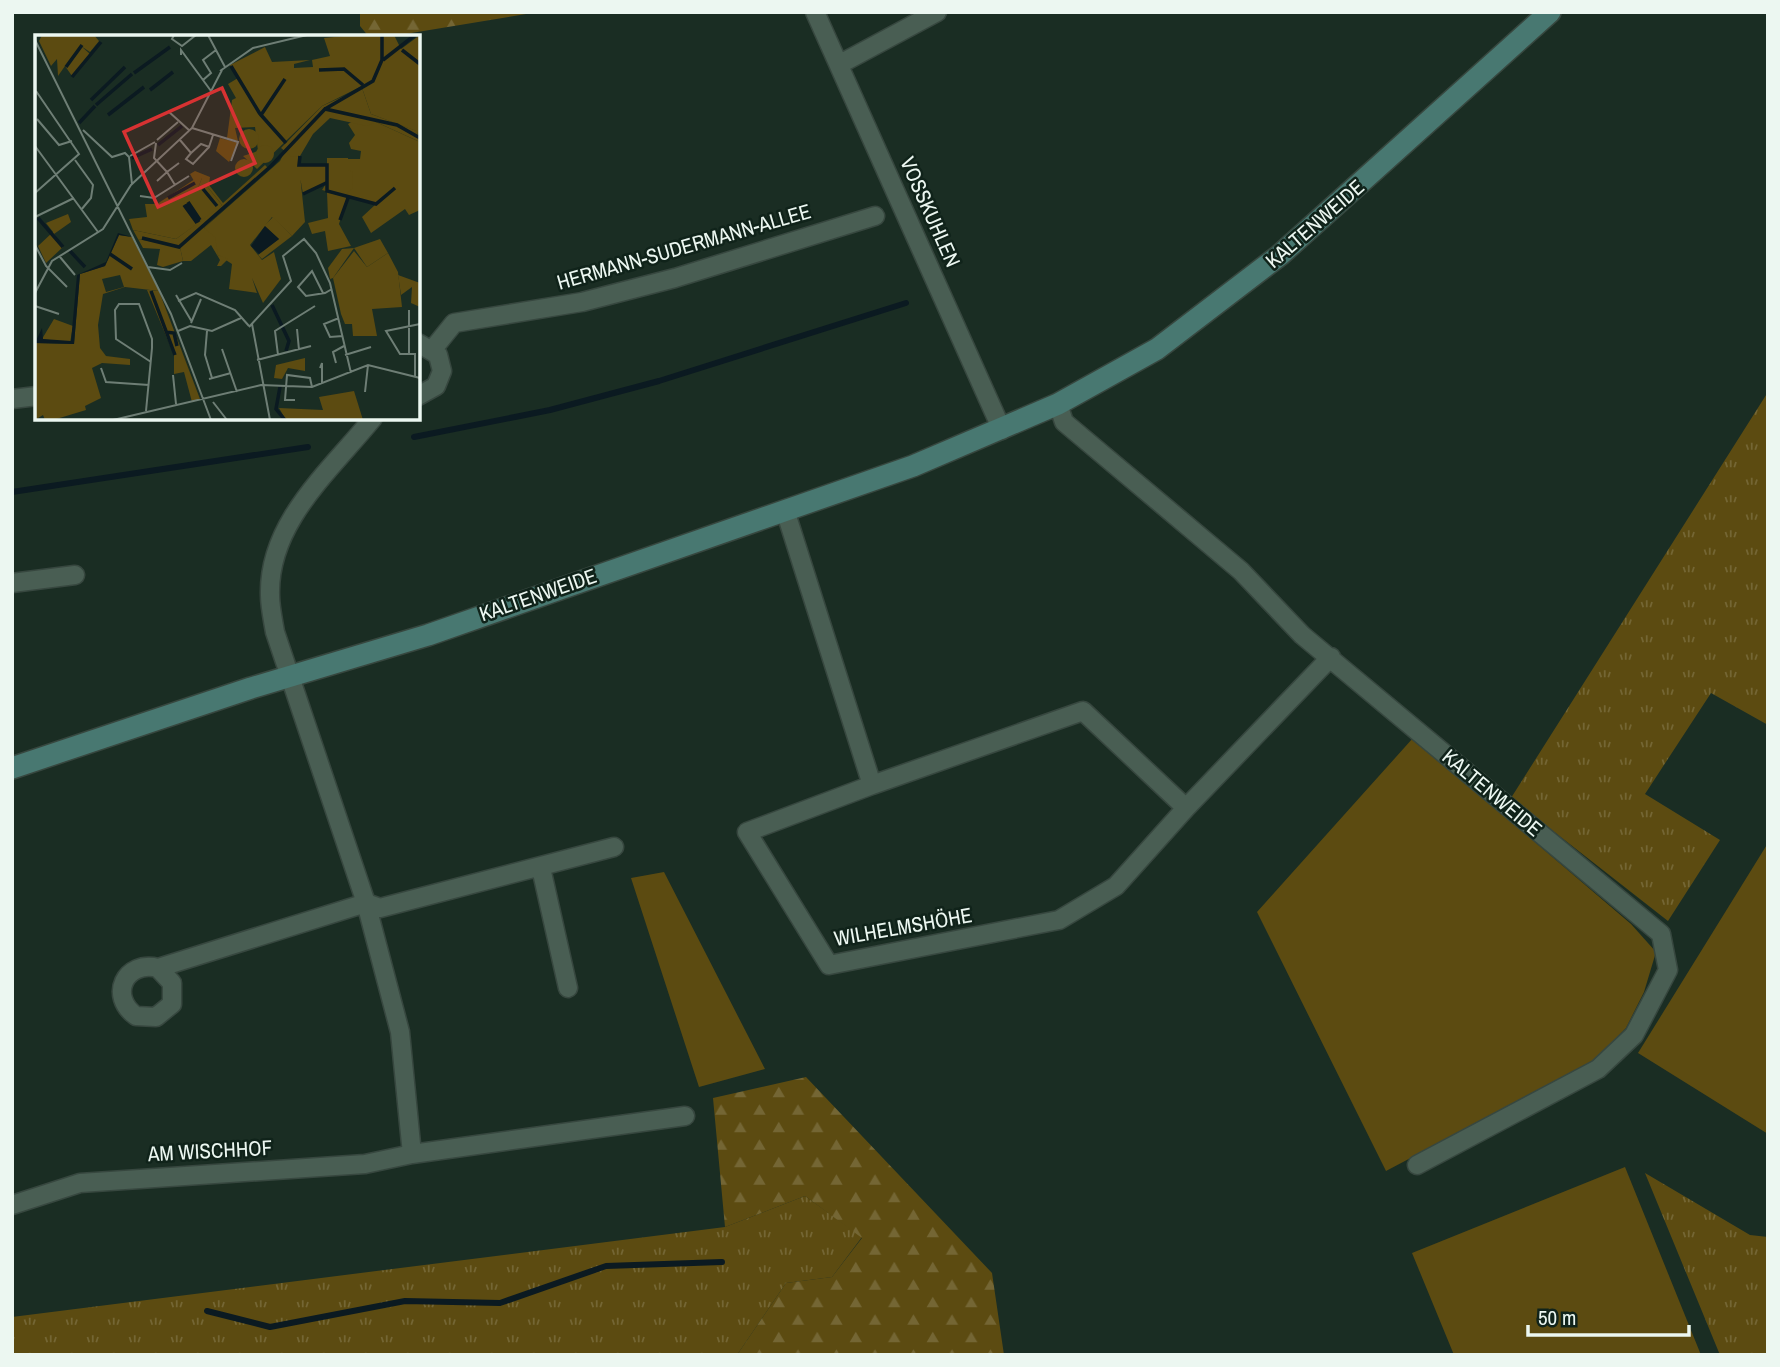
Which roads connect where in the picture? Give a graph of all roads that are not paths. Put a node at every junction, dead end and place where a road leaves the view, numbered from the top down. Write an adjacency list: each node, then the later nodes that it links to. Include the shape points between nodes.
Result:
1 (815, 12): 4 (street, VOSSKUHLEN)
2 (937, 12): 4 (street)
3 (1550, 12): 10 (main road, KALTENWEIDE, via 1270,263 1157,349)
4 (840, 64): 12 (street, VOSSKUHLEN)
5 (875, 216): 6 (street, HERMANN-SUDERMANN-ALLEE, via 582,302 454,323)
6 (425, 346): 7 (street, HERMANN-SUDERMANN-ALLEE, via 441,363 440,379 430,392)
7 (420, 395)
8 (35, 396): 9 (street)
9 (12, 399)
10 (1058, 404): 12 (main road, KALTENWEIDE); 16 (street, KALTENWEIDE, via 1064,422 1241,571 1302,635)
11 (371, 420): 17 (street, via 292,516 279,545 270,594 275,632)
12 (1002, 430): 13 (main road, KALTENWEIDE)
13 (785, 510): 17 (main road, KALTENWEIDE, via 428,635); 19 (street)
14 (75, 575): 15 (street)
15 (12, 583)
16 (1331, 657): 20 (street, WILHELMSHÖHE); 28 (street, KALTENWEIDE, via 1661,934 1668,970 1634,1035 1598,1069)
17 (290, 676): 18 (main road, KALTENWEIDE); 23 (street)
18 (12, 768)
19 (872, 785): 20 (street, WILHELMSHÖHE, via 1083,710); 20 (street, WILHELMSHÖHE, via 747,832 829,965 1059,920 1116,886)
20 (1186, 808)
21 (614, 847): 22 (street)
22 (541, 868): 23 (street, via 380,908); 25 (street)
23 (366, 902): 24 (street); 27 (street, via 400,1032)
24 (158, 968)
25 (568, 988)
26 (685, 1116): 27 (street, AM WISCHHOF)
27 (412, 1154): 29 (street, AM WISCHHOF, via 365,1164 80,1183)
28 (1417, 1165)
29 (12, 1205)

